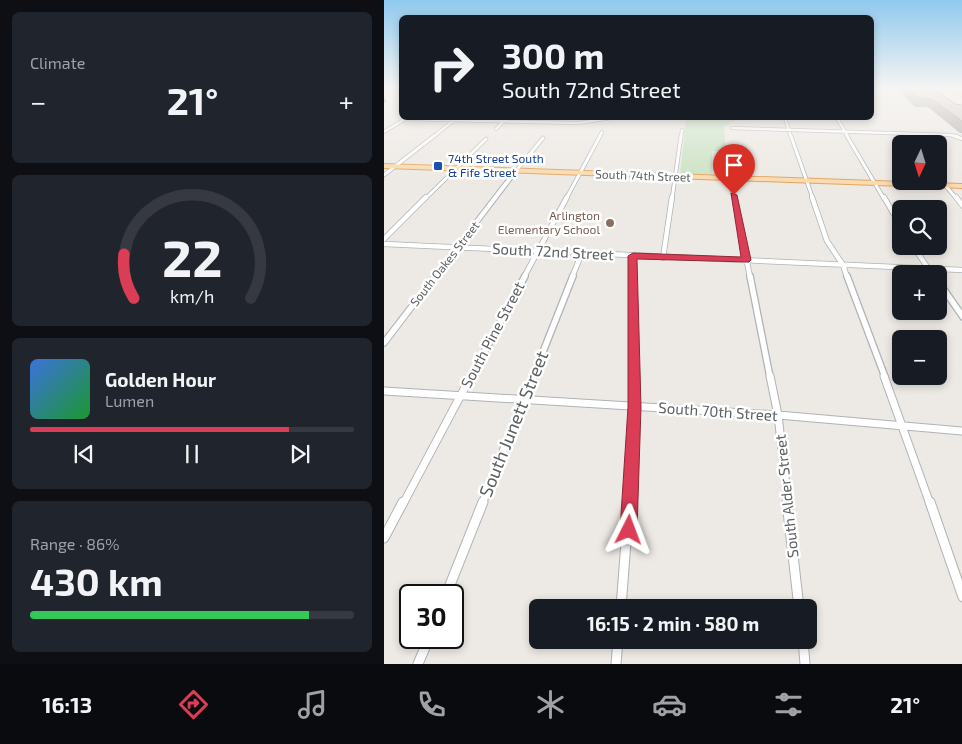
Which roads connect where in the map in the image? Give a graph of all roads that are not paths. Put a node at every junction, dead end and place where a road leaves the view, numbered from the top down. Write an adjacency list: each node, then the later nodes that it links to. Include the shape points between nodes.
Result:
1 (400, 120): 13 (street)
2 (454, 120): 7 (street); 21 (street)
3 (559, 120): 8 (street)
4 (599, 120): 8 (street)
5 (786, 120): 12 (street)
6 (838, 120): 15 (street)
7 (504, 121): 8 (street); 10 (street)
8 (557, 123)
9 (732, 128): 12 (street)
10 (496, 130)
11 (682, 130): 26 (street)
12 (790, 130): 15 (street); 28 (street)
13 (384, 132)
14 (602, 132): 24 (street, South Pine Street)
15 (844, 132): 16 (street); 29 (street)
16 (902, 134): 18 (street)
17 (543, 138): 23 (street, South Oakes Street)
18 (961, 138)
19 (486, 139): 22 (street)
20 (384, 166): 21 (main road, South 74th Street)
21 (395, 167): 22 (main road, South 74th Street); 25 (street)
22 (455, 169): 23 (main road, South 74th Street); 36 (street)
23 (516, 172): 24 (main road, South 74th Street); 38 (street, South Oakes Street)
24 (578, 174): 26 (main road, South 74th Street); 39 (street, South Pine Street)
25 (384, 175)
26 (675, 177): 27 (main road, South 74th Street); 42 (street)
27 (730, 179): 28 (main road, South 74th Street); 43 (street, South Alder Street)
28 (807, 181): 29 (main road, South 74th Street); 44 (street, via 828,241)
29 (875, 183): 30 (main road, South 74th Street); 35 (street)
30 (892, 184)
31 (947, 186): 32 (main road, South 74th Street)
32 (962, 186)
33 (947, 188): 34 (street)
34 (962, 206)
35 (892, 212)
36 (384, 239)
37 (384, 244): 38 (street, South 72nd Street)
38 (458, 247): 39 (street, South 72nd Street); 50 (street, South Oakes Street)
39 (537, 251): 40 (street, South 72nd Street); 52 (street, South Pine Street)
40 (582, 253): 41 (street, South 72nd Street); 53 (street, South Junett Street)
41 (633, 256): 42 (street, South 72nd Street); 54 (street)
42 (664, 258): 43 (street, South 72nd Street)
43 (746, 260): 44 (street, South 72nd Street); 55 (street, South Alder Street)
44 (843, 265): 45 (street, South 72nd Street); 56 (street)
45 (892, 267)
46 (947, 270): 47 (street, South 72nd Street)
47 (962, 270)
48 (947, 294): 49 (street)
49 (962, 317)
50 (384, 343)
51 (384, 391): 52 (street, South 70th Street)
52 (460, 396): 53 (street, South 70th Street); 58 (street, South Pine Street)
53 (523, 401): 54 (street, South 70th Street); 59 (street, South Junett Street)
54 (634, 407): 55 (street, South 70th Street); 61 (street)
55 (778, 415): 56 (street, South 70th Street); 62 (street, South Alder Street)
56 (903, 426): 57 (street, South 70th Street); 60 (street)
57 (962, 431)
58 (384, 538)
59 (450, 584)
60 (962, 597)
61 (623, 599)
62 (798, 599)
63 (424, 649): 66 (street)
64 (617, 649): 67 (street)
65 (804, 649): 68 (street)
66 (418, 664)
67 (616, 664)
68 (806, 664)

